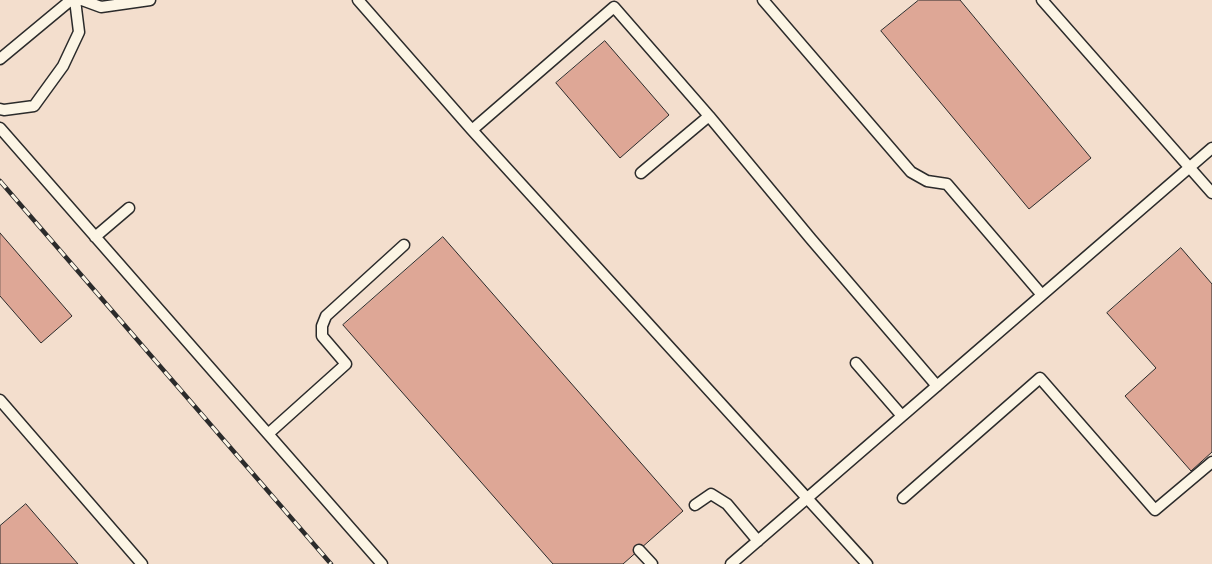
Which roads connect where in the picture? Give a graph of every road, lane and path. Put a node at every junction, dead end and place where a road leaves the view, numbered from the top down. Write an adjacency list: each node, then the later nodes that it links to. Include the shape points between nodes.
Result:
1 (72, 0): 8 (lane)
2 (75, 0): 9 (lane, via 79,32 63,66 34,106 4,110)
3 (82, 0): 4 (lane, via 101,7)
4 (150, 0)
5 (358, 0): 12 (lane)
6 (763, 0): 20 (lane, via 911,172 927,181 947,184)
7 (1042, 0): 14 (lane)
8 (0, 59)
9 (0, 108)
10 (709, 116): 12 (lane, via 614,8); 15 (lane); 22 (lane)
11 (0, 128): 18 (lane)
12 (472, 130): 27 (lane)
13 (1212, 148): 14 (lane)
14 (1190, 167): 16 (lane); 20 (lane)
15 (642, 173)
16 (1212, 193)
17 (129, 208): 18 (lane)
18 (95, 237): 25 (lane)
19 (404, 245): 25 (lane, via 326,316 322,336 346,364)
20 (1042, 295): 22 (lane)
21 (856, 363): 24 (lane)
22 (937, 386): 24 (lane)
23 (0, 400): 32 (lane)
24 (902, 416): 27 (lane)
25 (268, 434): 33 (lane)
26 (1212, 462): 28 (lane, via 1155,510 1040,378)
27 (807, 498): 30 (lane); 36 (lane)
28 (903, 498)
29 (695, 506): 30 (lane, via 711,494 726,504)
30 (758, 541): 35 (lane)
31 (639, 550): 34 (lane)
32 (142, 564)
33 (382, 564)
34 (652, 564)
35 (731, 564)
36 (867, 564)

